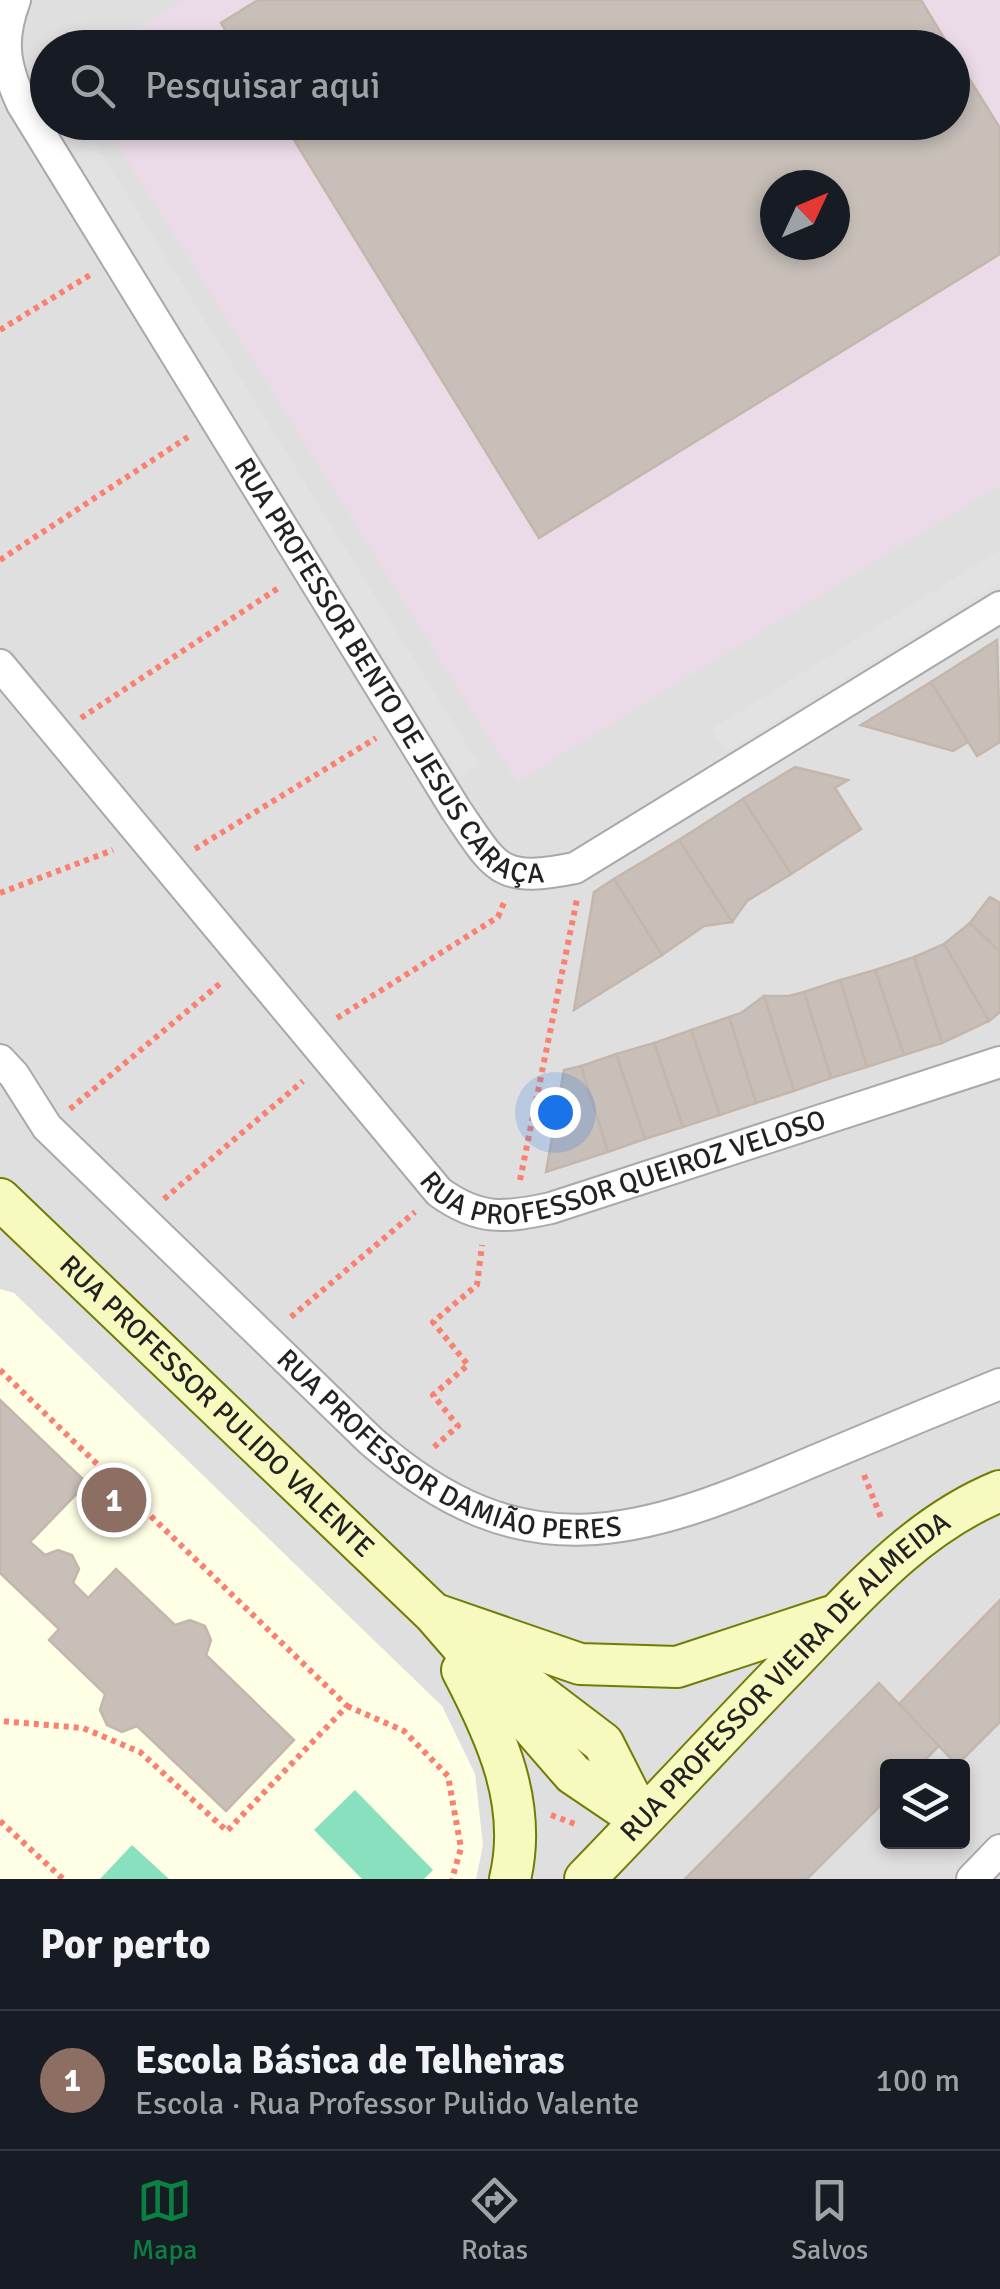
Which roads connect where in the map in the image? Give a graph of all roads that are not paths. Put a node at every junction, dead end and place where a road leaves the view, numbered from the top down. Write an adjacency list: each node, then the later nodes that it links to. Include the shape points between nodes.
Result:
1 (15, 0): 2 (street, RUA PROFESSOR BENTO DE JESUS CARAÇA, via 1,29 3,63)
2 (30, 117)
3 (44, 140): 4 (street, RUA PROFESSOR BENTO DE JESUS CARAÇA, via 486,854 506,872 576,868)
4 (1000, 607)
5 (0, 665): 7 (street, RUA PROFESSOR QUEIROZ VELOSO, via 439,1192 475,1214 516,1216 551,1208)
6 (0, 1060): 9 (street, RUA PROFESSOR DAMIÃO PERES, via 47,1127 406,1471 467,1507 518,1525 604,1528 662,1520)
7 (1000, 1062)
8 (0, 1199): 11 (main road, RUA PROFESSOR PULIDO VALENTE)
9 (1000, 1384)
10 (1000, 1491): 12 (main road, RUA PROFESSOR VIEIRA DE ALMEIDA, via 907,1548)
11 (433, 1613): 12 (main road, via 580,1664 677,1667); 13 (main road, RUA PROFESSOR PULIDO VALENTE, via 603,1743); 15 (main road, via 488,1720 515,1798)
12 (838, 1614): 13 (main road, RUA PROFESSOR VIEIRA DE ALMEIDA)
13 (641, 1820): 16 (main road, RUA PROFESSOR VIEIRA DE ALMEIDA)
14 (1000, 1850): 17 (street)
15 (510, 1879)
16 (585, 1879)
17 (972, 1879)

